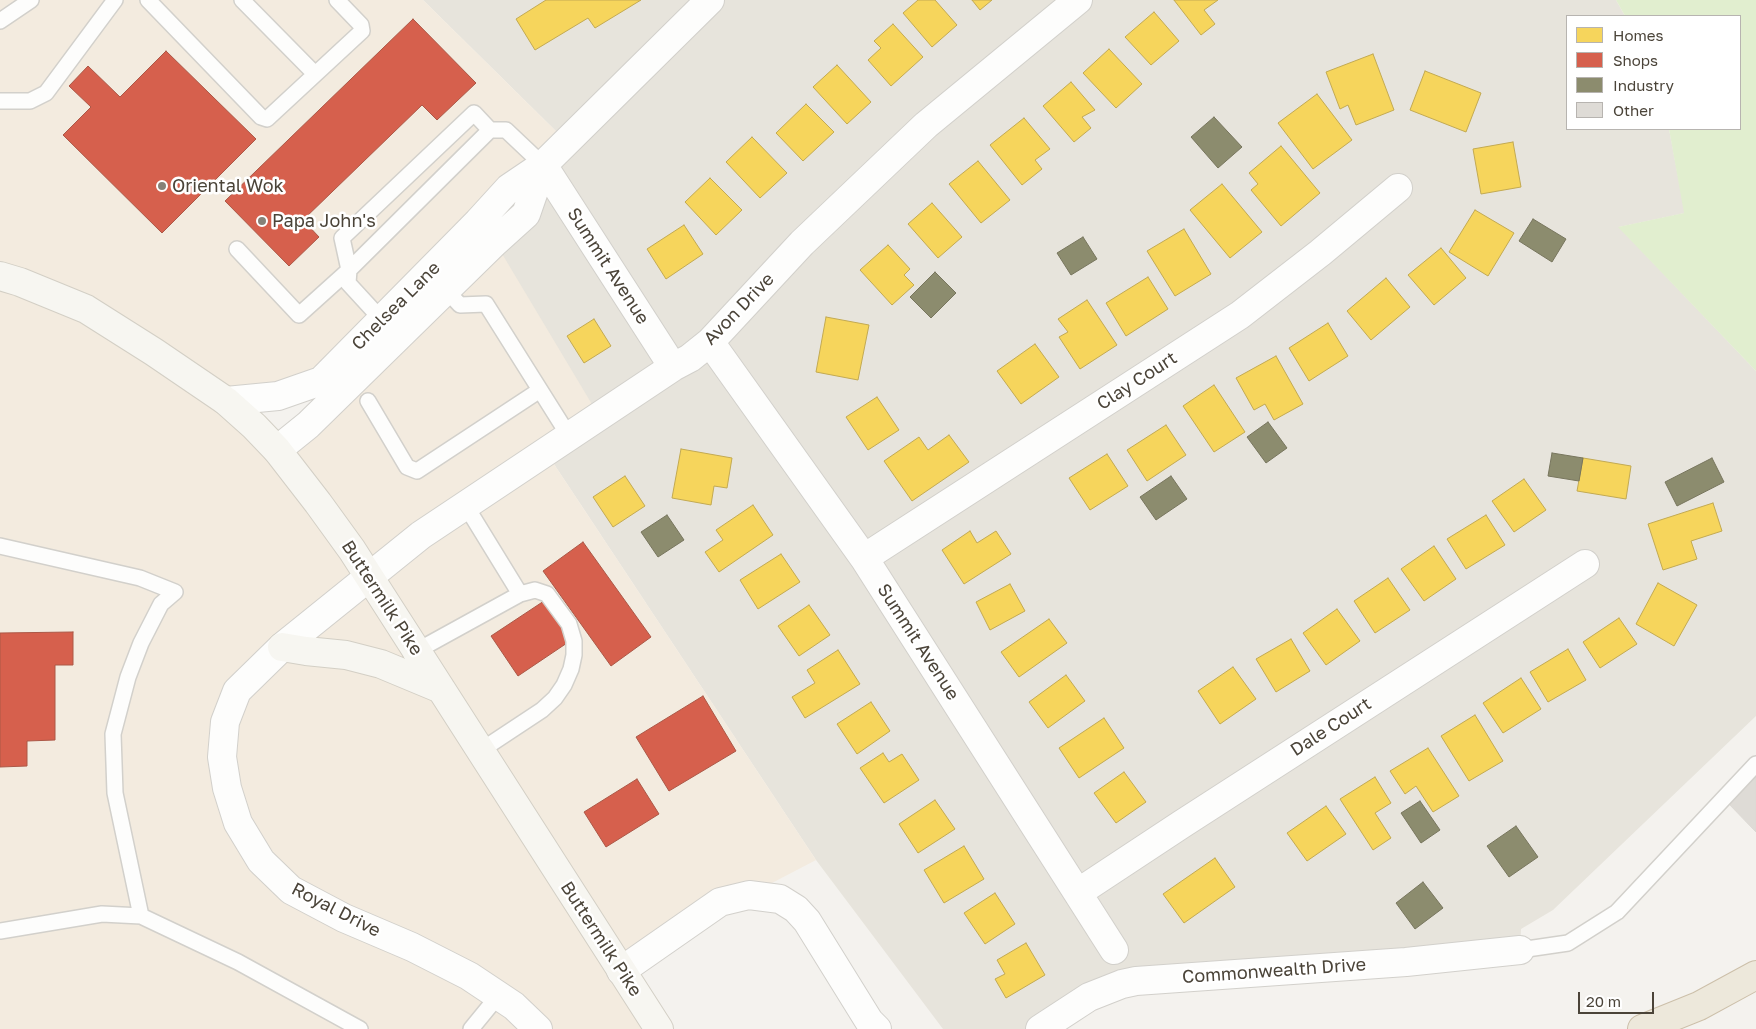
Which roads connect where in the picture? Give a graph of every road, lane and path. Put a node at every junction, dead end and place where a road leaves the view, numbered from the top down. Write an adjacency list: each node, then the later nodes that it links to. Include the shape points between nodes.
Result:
1 (31, 0): 8 (lane)
2 (115, 0): 10 (lane, via 46,93 30,101)
3 (148, 0): 9 (lane, via 261,117 267,119)
4 (242, 0): 9 (lane)
5 (337, 0): 9 (lane, via 362,31)
6 (710, 0): 12 (street, Chelsea Lane)
7 (1078, 0): 19 (street, Avon Drive, via 926,125 802,243)
8 (0, 21)
9 (315, 74)
10 (0, 101)
11 (490, 130): 12 (lane, via 506,130); 15 (lane); 15 (lane, via 474,113 342,238)
12 (543, 165): 17 (street, Chelsea Lane, via 526,214); 18 (street, Chelsea Lane, via 509,188); 20 (street, Summit Avenue)
13 (1398, 188): 28 (street, Clay Court, via 1240,316)
14 (238, 249): 15 (lane, via 299,315)
15 (349, 270): 18 (lane, via 348,283)
16 (0, 276): 22 (main road, Buttermilk Pike, via 86,310)
17 (446, 290): 21 (lane, via 460,304 486,304); 25 (street, Chelsea Lane, via 308,425)
18 (382, 320): 22 (street, Chelsea Lane, via 322,381 278,396)
19 (710, 342): 20 (street, Avon Drive); 28 (street, Summit Avenue)
20 (673, 367): 24 (street, Avon Drive)
21 (540, 390): 23 (lane, via 417,471 407,467); 24 (lane)
22 (226, 401): 25 (main road, Buttermilk Pike)
23 (368, 401)
24 (569, 436): 26 (street, Avon Drive)
25 (277, 450): 30 (main road, Buttermilk Pike)
26 (466, 506): 30 (street, Avon Drive, via 421,535); 31 (lane)
27 (0, 546): 39 (lane, via 140,578 176,592 161,604 141,643 113,734 116,793)
28 (864, 558): 38 (street, Summit Avenue)
29 (1585, 564): 38 (street, Dale Court)
30 (368, 576): 32 (street, Royal Drive); 33 (main road, Buttermilk Pike)
31 (520, 594): 33 (lane); 36 (lane, via 535,590 547,594 569,624 574,640 571,669 555,698 542,710)
32 (282, 647): 34 (main road, via 346,655); 45 (street, Royal Drive, via 237,691 225,722 222,757 227,788 238,823 261,861 291,890 469,976)
33 (417, 651): 34 (lane); 35 (main road, Buttermilk Pike)
34 (389, 667): 35 (main road)
35 (441, 689): 36 (main road, Buttermilk Pike)
36 (480, 751): 43 (main road, Buttermilk Pike)
37 (1756, 764): 42 (lane, via 1617,912 1568,942)
38 (1079, 892): 41 (street, Summit Avenue)
39 (141, 916): 40 (lane, via 102,914); 46 (lane, via 238,962)
40 (0, 930)
41 (1114, 950)
42 (1520, 950): 51 (street, Commonwealth Drive, via 1406,962 1136,981 1089,997)
43 (621, 971): 49 (main road, Buttermilk Pike); 50 (street, via 720,902 749,895 780,899 807,921)
44 (1756, 975): 52 (highway, via 1699,1006)
45 (498, 996): 47 (lane); 48 (street, Royal Drive)
46 (360, 1029)
47 (472, 1029)
48 (538, 1029)
49 (658, 1029)
50 (877, 1029)
51 (1040, 1029)
52 (1642, 1029)

